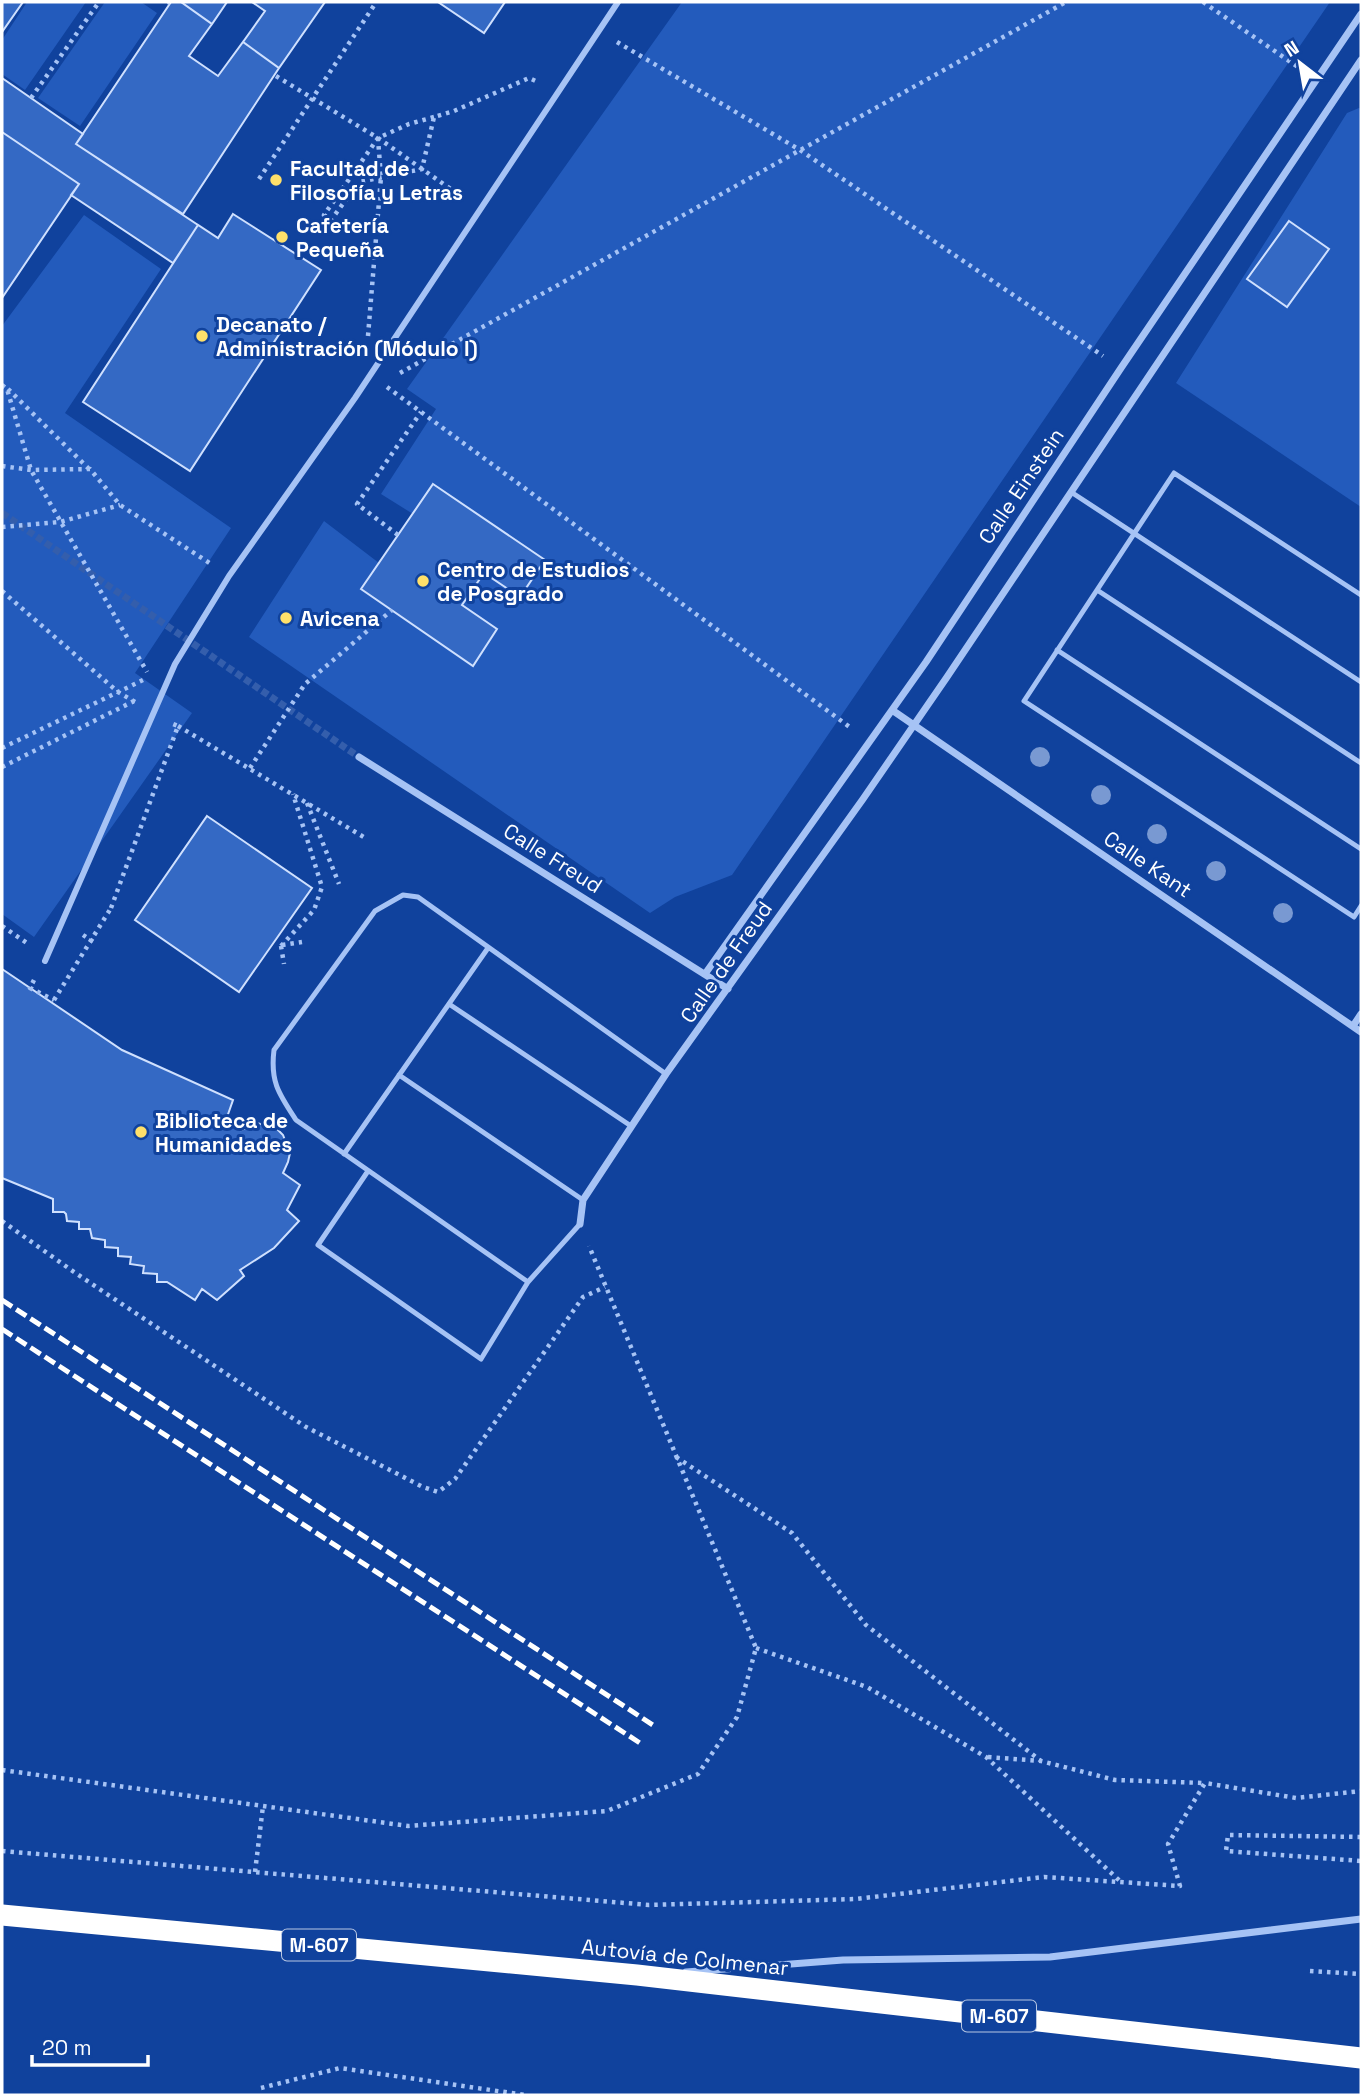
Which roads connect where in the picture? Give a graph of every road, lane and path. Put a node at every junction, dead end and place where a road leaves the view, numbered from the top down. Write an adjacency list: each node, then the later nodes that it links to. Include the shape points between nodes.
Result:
1 (99, 2): 12 (path)
2 (618, 2): 7 (street)
3 (1066, 2): 16 (path)
4 (1203, 2): 9 (path)
5 (375, 4): 13 (path)
6 (1361, 14): 45 (street, Calle Einstein)
7 (599, 30): 11 (street); 16 (path)
8 (1361, 60): 29 (street)
9 (1299, 67)
10 (276, 76): 13 (path)
11 (557, 93): 14 (path, via 529,78); 20 (street)
12 (31, 98)
13 (312, 98): 15 (path); 19 (path)
14 (434, 117): 15 (path); 17 (path)
15 (378, 138): 17 (path); 18 (path); 18 (path, via 324,215 331,220 359,182)
16 (800, 150): 21 (path); 25 (path, via 382,384)
17 (422, 169): 18 (path); 20 (path)
18 (381, 177): 22 (path)
19 (259, 179)
20 (480, 210): 22 (street)
21 (1104, 357)
22 (364, 382): 35 (street)
23 (2, 384): 24 (path)
24 (7, 389): 27 (path); 28 (path)
25 (421, 412): 34 (path, via 357,504); 49 (path)
26 (2, 466): 28 (path)
27 (90, 469): 28 (path); 30 (path)
28 (31, 470): 31 (path)
29 (1072, 492): 33 (lane); 47 (street)
30 (120, 505): 31 (path); 35 (path)
31 (60, 522): 32 (path); 42 (path)
32 (2, 527)
33 (1134, 533): 36 (lane); 38 (lane, via 1174,473); 43 (lane)
34 (398, 536)
35 (229, 576): 41 (street)
36 (1097, 590): 40 (lane); 52 (lane)
37 (2, 591): 44 (path)
38 (1361, 595)
39 (392, 610): 53 (path, via 305,684)
40 (1057, 650): 57 (lane); 59 (lane, via 1024,701 1354,917)
41 (175, 664): 42 (path); 46 (street)
42 (149, 676): 44 (path)
43 (1361, 682)
44 (118, 692): 46 (path); 50 (path)
45 (892, 709): 47 (street, Calle Kant); 49 (street, Calle Einstein)
46 (153, 713): 48 (path); 66 (street)
47 (914, 725): 70 (street, Calle de Freud); 73 (street, Calle Kant)
48 (178, 726): 53 (path); 69 (path, bridge, via 111,908 54,1000)
49 (869, 741): 68 (street, Calle Einstein)
50 (2, 748)
51 (359, 757): 68 (street, Calle Freud)
52 (1361, 763)
53 (250, 768): 54 (path)
54 (293, 794): 55 (path); 64 (path, via 322,887 314,910)
55 (307, 802): 56 (path); 58 (path)
56 (368, 839)
57 (1361, 849)
58 (339, 884)
59 (1361, 906)
60 (2, 926): 66 (path)
61 (83, 935): 63 (path)
62 (302, 942): 64 (path)
63 (95, 943)
64 (281, 946): 67 (path)
65 (488, 947): 71 (lane); 75 (lane); 78 (lane, via 418,897 403,895 375,911 274,1050 277,1091 296,1120)
66 (46, 958)
67 (284, 964)
68 (705, 974): 70 (street, Calle Freud)
69 (30, 988)
70 (728, 989): 75 (street, Calle de Freud)
71 (449, 1004): 76 (lane); 77 (lane)
72 (1361, 1014): 73 (street)
73 (1353, 1026): 74 (street, Calle Kant)
74 (1361, 1032)
75 (666, 1074): 77 (street, Calle de Freud)
76 (399, 1075): 78 (lane); 80 (lane)
77 (631, 1126): 80 (street, Calle de Freud)
78 (344, 1154): 79 (lane)
79 (368, 1171): 83 (lane); 83 (lane, via 318,1245 481,1359)
80 (583, 1200): 82 (street, Calle de Freud)
81 (2, 1221): 84 (path, via 306,1426 438,1492 455,1479 583,1297)
82 (580, 1224): 83 (lane); 84 (path)
83 (528, 1282)
84 (605, 1287): 85 (path)
85 (675, 1457): 86 (path); 88 (path, via 792,1533 866,1625)
86 (756, 1648): 87 (path, via 867,1687); 92 (path, via 737,1717 698,1774 607,1811 408,1826)
87 (986, 1757): 88 (path); 97 (path)
88 (1041, 1761): 90 (path, via 1115,1780)
89 (2, 1770): 92 (path)
90 (1205, 1783): 91 (path, via 1296,1798); 97 (path, via 1168,1844 1180,1886)
91 (1361, 1791)
92 (263, 1806): 96 (path)
93 (1361, 1837): 95 (path, via 1228,1835 1226,1851)
94 (2, 1851): 96 (path)
95 (1361, 1861)
96 (255, 1872): 97 (path, via 649,1905 856,1899 1044,1877)
97 (1122, 1882)
98 (2, 1915): 102 (highway, Autovía de Colmenar / M-607)
99 (1361, 1919): 102 (street, via 1050,1957 843,1960)
100 (1310, 1971): 101 (path)
101 (1361, 1974)
102 (637, 1975): 103 (highway, Autovía de Colmenar / M-607)
103 (1361, 2058)
104 (261, 2088): 105 (path, via 340,2068)
105 (525, 2095)

